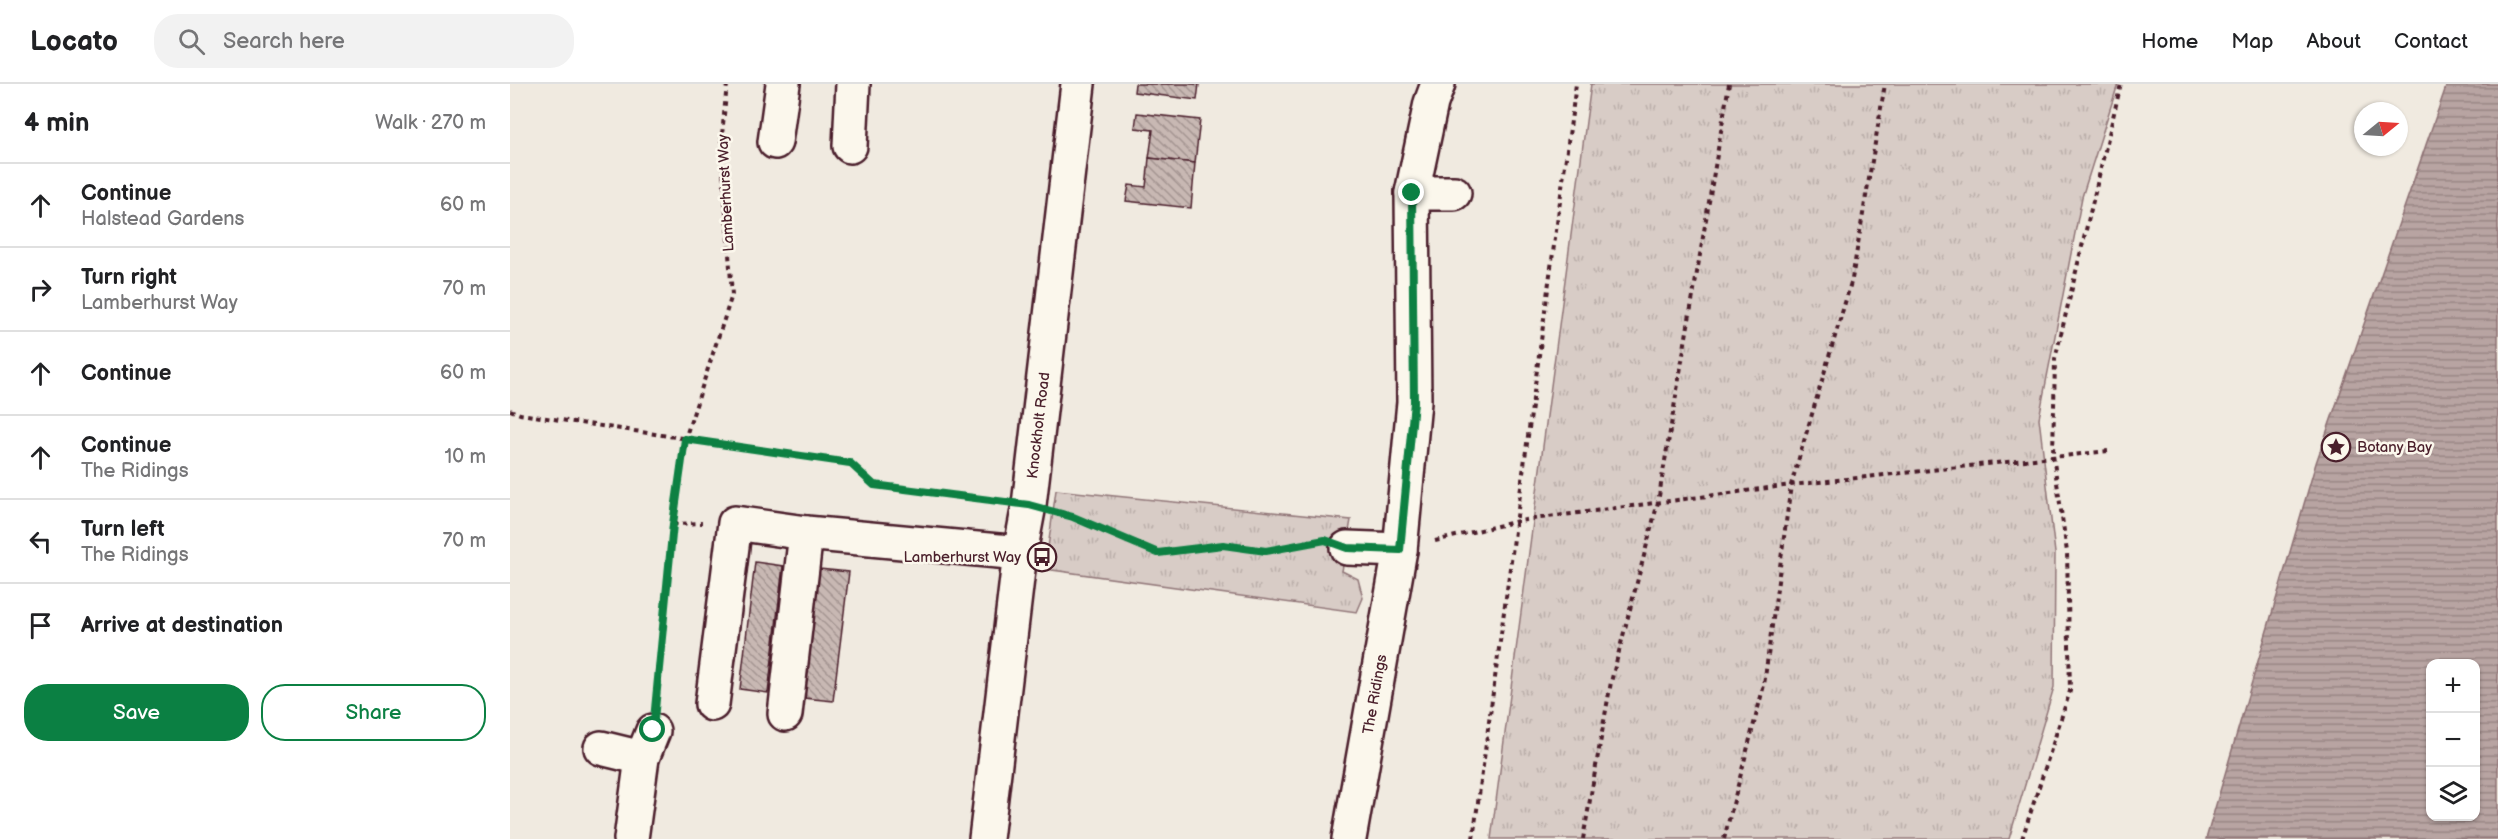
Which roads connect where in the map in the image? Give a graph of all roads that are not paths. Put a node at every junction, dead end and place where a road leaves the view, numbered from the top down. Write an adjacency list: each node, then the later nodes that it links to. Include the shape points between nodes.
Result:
1 (783, 84): 5 (street)
2 (854, 84): 6 (street)
3 (1078, 84): 12 (street, Knockholt Road, via 1029,505)
4 (1438, 84): 7 (street, The Ridings)
5 (775, 142)
6 (850, 147)
7 (1412, 193): 8 (street); 11 (street, The Ridings, via 1414,402)
8 (1454, 193)
9 (806, 533): 12 (street); 13 (street, via 735,523); 14 (street)
10 (1347, 548): 11 (street)
11 (1400, 550): 18 (street, The Ridings)
12 (1020, 553): 17 (street, Knockholt Road)
13 (712, 704)
14 (785, 714)
15 (601, 748): 16 (street, via 648,744)
16 (631, 839)
17 (986, 839)
18 (1349, 839)

